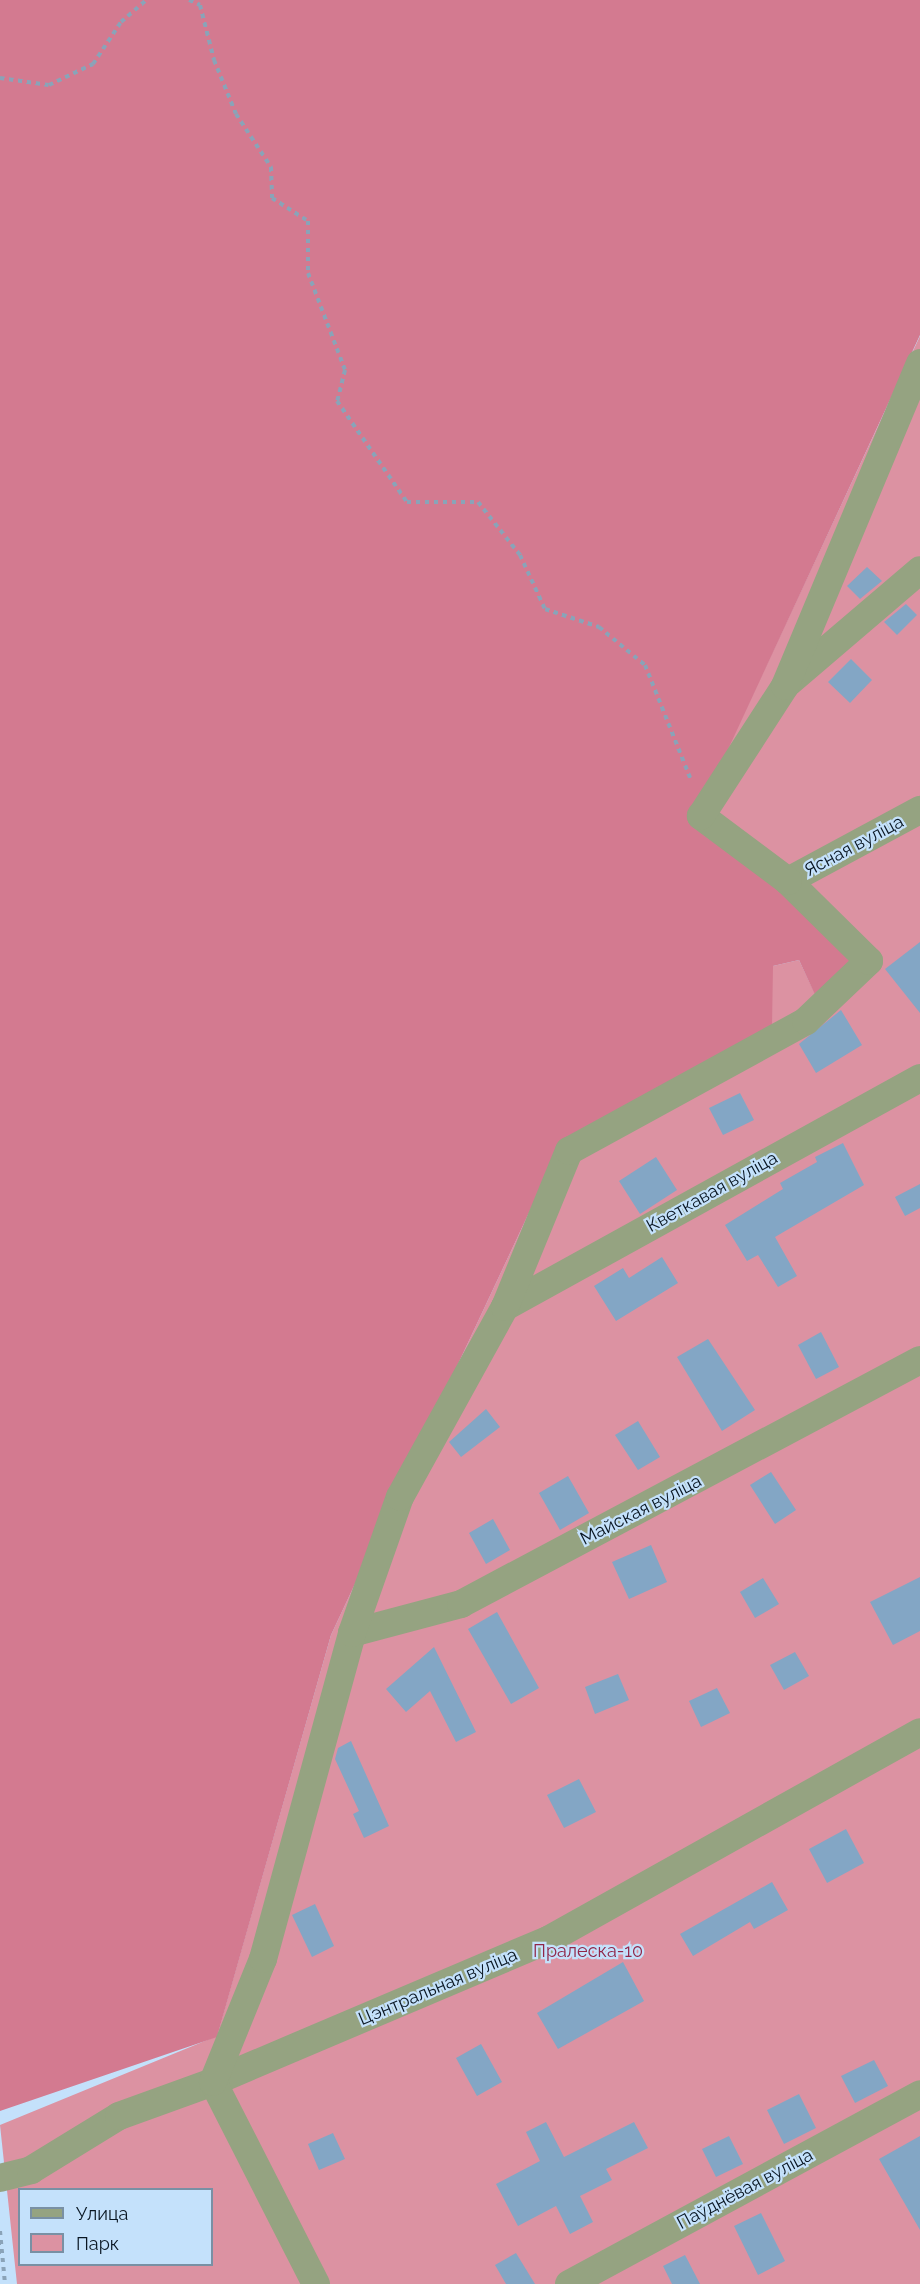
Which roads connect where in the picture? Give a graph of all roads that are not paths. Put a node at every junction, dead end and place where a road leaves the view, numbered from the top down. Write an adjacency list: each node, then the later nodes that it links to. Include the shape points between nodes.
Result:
1 (920, 363): 2 (street)
2 (913, 391): 4 (street)
3 (920, 570): 4 (street)
4 (786, 686): 6 (street, via 701,816)
5 (920, 810): 6 (street, Ясная вуліца)
6 (788, 881): 8 (street, via 868,961 806,1021 569,1151)
7 (920, 1078): 8 (street, Кветкавая вуліца)
8 (505, 1307): 10 (street, via 400,1497)
9 (920, 1360): 10 (street, Майская вуліца, via 460,1604)
10 (352, 1633): 12 (street, via 263,1959)
11 (920, 1732): 12 (street, Цэнтральная вуліца, via 548,1940)
12 (213, 2082): 14 (street, Цэнтральная вуліца, via 119,2116); 15 (street)
13 (920, 2094): 16 (street, Паўднёвая вуліца)
14 (3, 2179)
15 (316, 2284)
16 (569, 2284)

